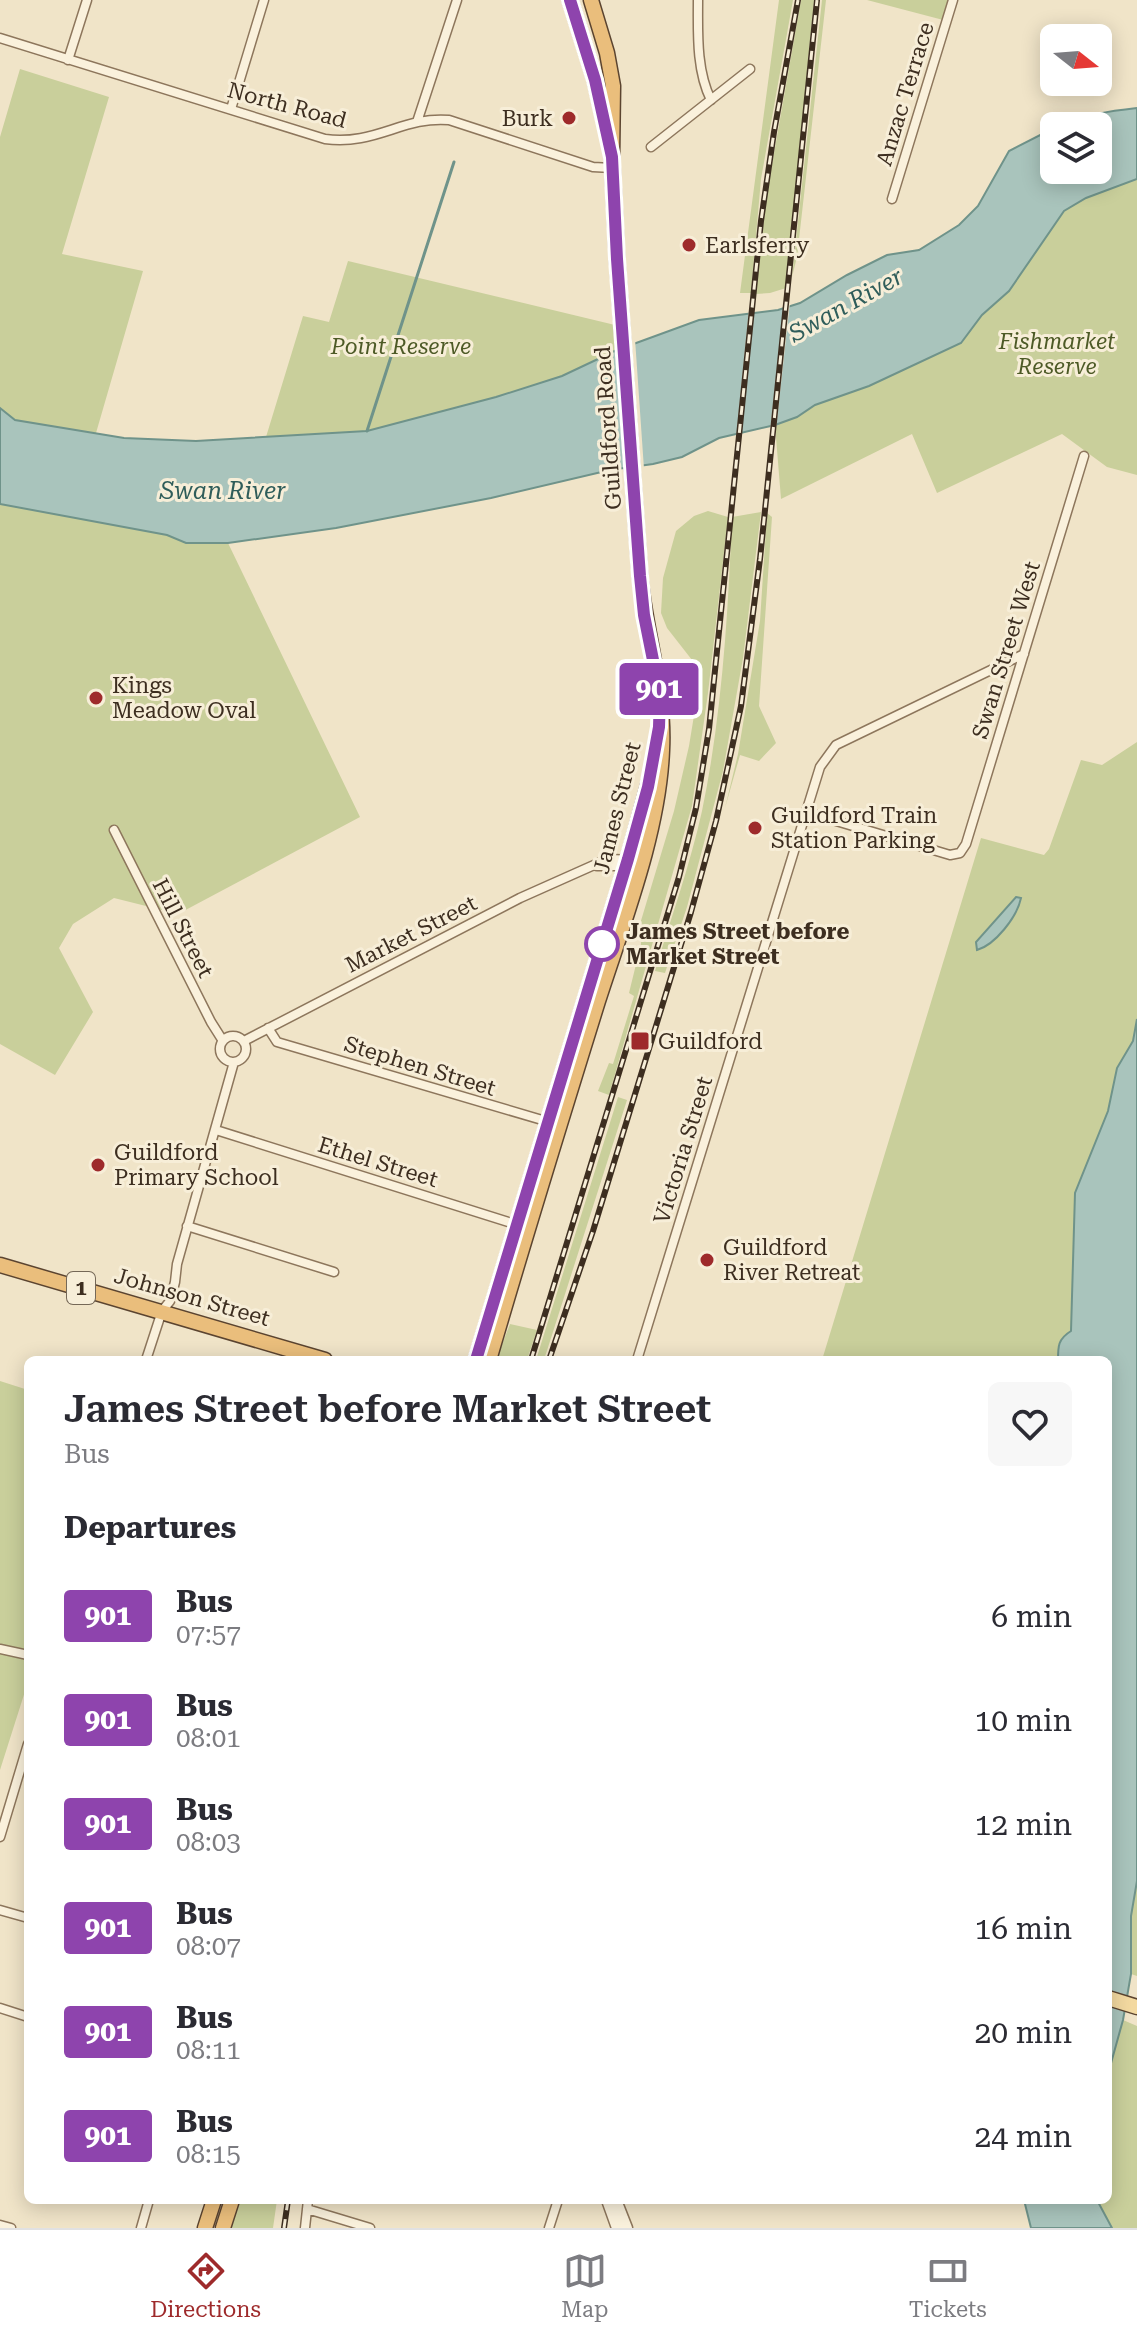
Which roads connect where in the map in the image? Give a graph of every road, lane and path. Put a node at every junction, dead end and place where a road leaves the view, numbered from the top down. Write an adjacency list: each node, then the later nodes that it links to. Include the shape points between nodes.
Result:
1 (87, 0): 9 (street)
2 (264, 0): 12 (street)
3 (457, 0): 13 (street)
4 (570, 0): 15 (highway, Guildford Road, via 595,80)
5 (591, 0): 15 (highway, Guildford Road, via 613,86)
6 (698, 0): 11 (street, via 704,86)
7 (953, 0): 16 (street, Anzac Terrace)
8 (0, 38): 9 (street, North Road)
9 (68, 60): 12 (street, North Road)
10 (750, 69): 11 (street)
11 (711, 100): 14 (street)
12 (231, 109): 13 (street, North Road, via 336,140 364,139)
13 (417, 122): 15 (street, North Road, via 449,120 593,167)
14 (651, 147)
15 (612, 163): 19 (highway, Guildford Road, via 640,576)
16 (892, 199)
17 (1084, 456): 18 (street, Swan Street West)
18 (1024, 654): 20 (street, via 836,745 820,767); 20 (street, Swan Street West, via 960,853 950,855)
19 (660, 695): 22 (highway, James Street, via 655,755)
20 (806, 812): 41 (street, Victoria Street)
21 (114, 830): 26 (street, Hill Street)
22 (633, 864): 23 (highway, James Street); 24 (highway, James Street); 25 (street, Market Street, via 597,866 520,898)
23 (625, 917): 24 (highway, via 612,923); 29 (highway, James Street)
24 (593, 971): 30 (highway, James Street)
25 (268, 1028): 27 (street, Market Street); 30 (street, Stephen Street, via 277,1042)
26 (223, 1041): 27 (street, via 231,1036); 28 (street, via 222,1055)
27 (244, 1041): 28 (street, via 246,1051)
28 (234, 1062): 31 (street)
29 (564, 1110): 30 (street); 33 (highway, James Street)
30 (547, 1122): 33 (highway, James Street)
31 (216, 1130): 32 (street); 33 (street, Ethel Street)
32 (187, 1226): 35 (street); 36 (street, via 170,1301)
33 (522, 1226): 39 (highway, James Street); 40 (highway, James Street)
34 (0, 1265): 36 (highway, Johnson Street / 1)
35 (334, 1272)
36 (162, 1311): 37 (street); 38 (highway, Johnson Street / 1)
37 (147, 1356)
38 (312, 1356)
39 (477, 1356)
40 (490, 1356)
41 (638, 1356)
42 (0, 1649): 43 (street)
43 (24, 1654)
44 (24, 1757): 45 (street)
45 (0, 1837)
46 (0, 1910): 47 (street)
47 (24, 1917)
48 (1112, 1999): 49 (main road)
49 (1137, 2007)
50 (0, 2008): 51 (street)
51 (24, 2016)
52 (148, 2204): 61 (street)
53 (213, 2204): 62 (highway)
54 (231, 2204): 63 (highway)
55 (308, 2204): 64 (street); 65 (street)
56 (557, 2204): 66 (street)
57 (608, 2204): 67 (street)
58 (618, 2204): 68 (street)
59 (0, 2225): 60 (street)
60 (11, 2228)
61 (141, 2228)
62 (205, 2228)
63 (223, 2228)
64 (305, 2228)
65 (370, 2228)
66 (549, 2228)
67 (617, 2228)
68 (627, 2228)

